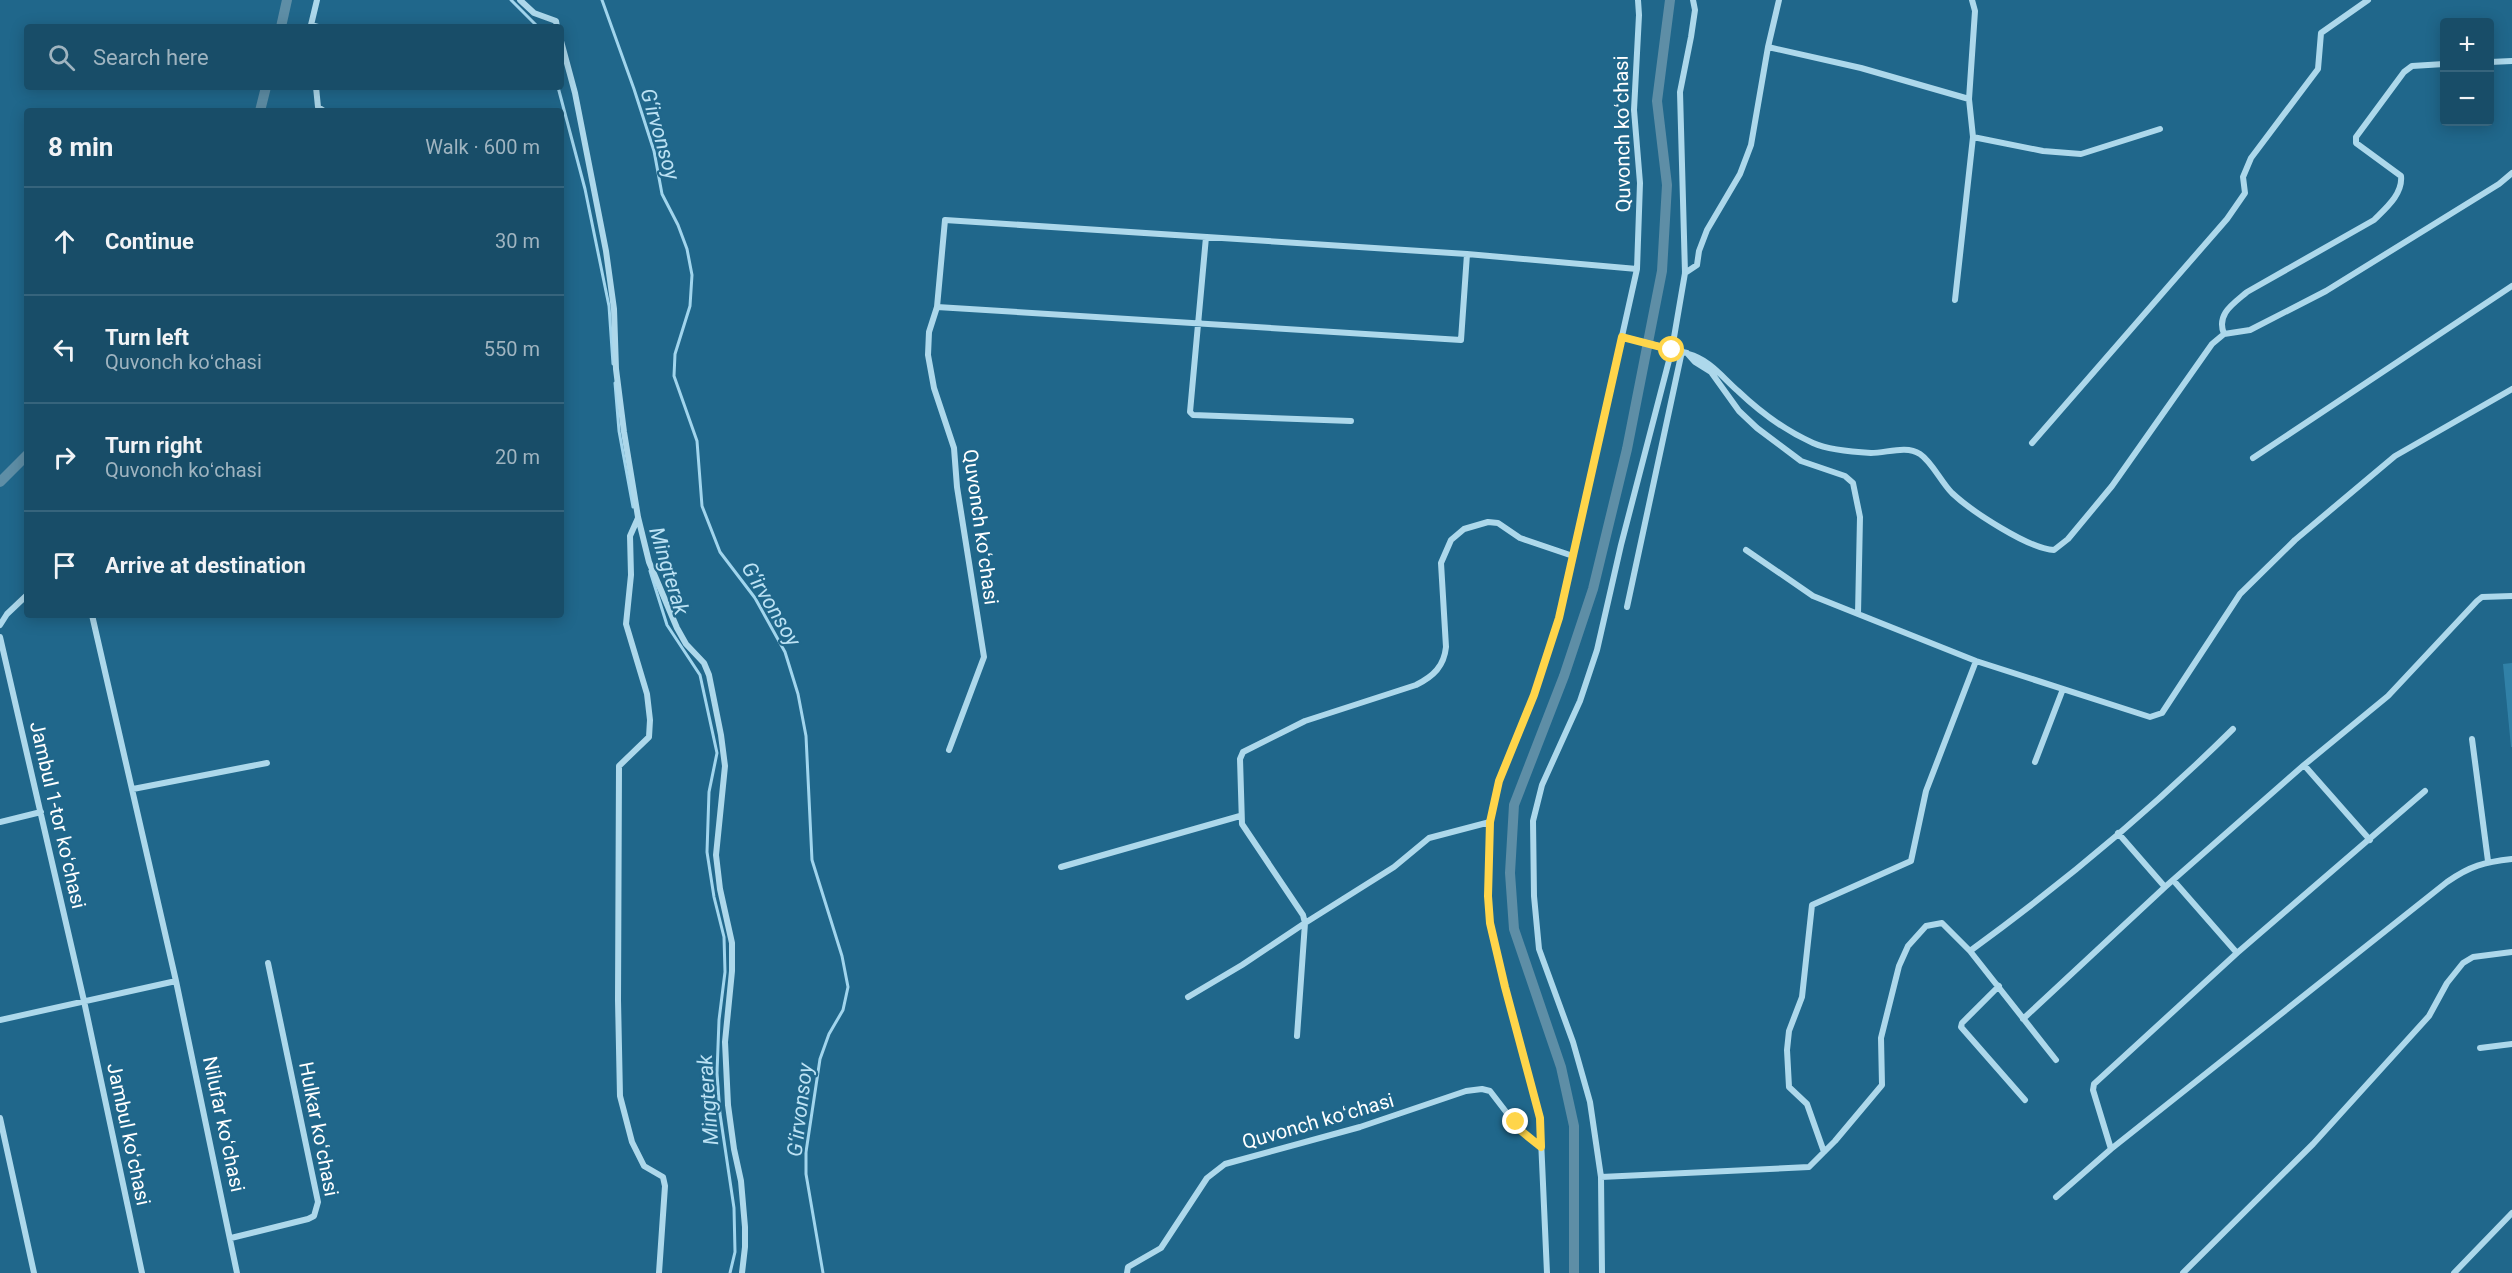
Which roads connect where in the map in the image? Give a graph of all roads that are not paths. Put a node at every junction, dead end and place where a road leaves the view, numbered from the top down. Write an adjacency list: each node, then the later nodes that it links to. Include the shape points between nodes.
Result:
1 (317, 0): 8 (street)
2 (520, 0): 9 (street, via 526,8)
3 (1638, 0): 23 (street, Quvonch koʻchasi, via 1634,110 1640,210)
4 (1693, 0): 24 (street, via 1695,10 1680,92)
5 (1779, 0): 10 (street)
6 (1972, 0): 16 (street, via 1975,11)
7 (2368, 0): 35 (street, via 2321,33 2318,69 2251,158 2243,177 2245,193 2227,219)
8 (311, 24)
9 (556, 24)
10 (1768, 47): 16 (street); 24 (street, via 1752,145 1707,230 1697,266)
11 (564, 52): 37 (street, via 606,251 614,309 616,369)
12 (2512, 61): 13 (street)
13 (2494, 62)
14 (2440, 64): 29 (street, via 2412,66 2404,72 2356,137 2356,143 2401,176 2402,184 2389,205 2374,220 2247,292 2223,317)
15 (316, 90): 17 (street)
16 (1969, 99): 19 (street)
17 (320, 108)
18 (2160, 129): 19 (street, via 2081,154 2043,151)
19 (1973, 136): 26 (street)
20 (2512, 173): 29 (street, via 2326,291 2250,330)
21 (1206, 237): 22 (street, Quvonch koʻchasi); 27 (street, Quvonch koʻchasi, via 945,220); 28 (street)
22 (1467, 254): 23 (street, Quvonch koʻchasi); 28 (street, via 1461,340)
23 (1636, 268): 30 (street, Quvonch koʻchasi)
24 (1685, 273): 31 (street)
25 (2512, 286): 36 (street)
26 (1955, 300)
27 (937, 307): 28 (street); 51 (street, Quvonch koʻchasi, via 929,332 928,356 954,448 984,657)
28 (1198, 323): 34 (street, via 1190,412 1193,416)
29 (2224, 334): 32 (street, via 2212,344 2112,486 2054,550 2042,550 1985,518 1953,494 1919,453 1872,453 1815,444 1761,409 1718,370)
30 (1622, 337): 31 (street); 39 (street, Quvonch koʻchasi)
31 (1672, 350): 32 (street); 88 (street, via 1597,650 1580,701 1542,785 1533,821 1539,948 1590,1102)
32 (1684, 352): 42 (street); 43 (street, via 1711,372 1739,411 1772,440 1801,460 1845,476 1853,483 1860,517)
33 (2512, 389): 48 (street, via 2395,456 2295,540 2240,594 2162,713 2150,717)
34 (1351, 421)
35 (2032, 442)
36 (2253, 458)
37 (638, 517): 95 (street, via 630,536 626,624 643,675 650,720 649,737 619,766 620,1096 632,1142 644,1166 663,1177 665,1186); 96 (street, via 649,562 677,628 710,675 721,735 725,766 716,855 732,943 725,1023 726,1065 745,1227)
38 (1746, 550): 43 (street, via 1813,596)
39 (1573, 556): 58 (street, via 1520,538 1498,523 1464,529 1451,540 1441,563 1446,646 1438,669 1416,685 1305,721 1243,752); 60 (street, Quvonch koʻchasi, via 1555,629 1534,695 1499,781)
40 (2512, 596): 54 (street, via 2482,597 2477,601 2388,696)
41 (24, 598): 45 (street)
42 (1627, 607)
43 (1858, 614): 47 (street)
44 (93, 618): 55 (street, Nilufar koʻchasi)
45 (0, 625)
46 (0, 637): 57 (street, Jambul 1-tor koʻchasi)
47 (1976, 662): 48 (street); 87 (street, via 1926,791 1911,861 1812,905 1802,997 1789,1031 1787,1050 1789,1087 1807,1104)
48 (2062, 688): 52 (street)
49 (2233, 729): 61 (street)
50 (2472, 739): 64 (street)
51 (949, 750)
52 (2035, 762)
53 (267, 763): 55 (street)
54 (2304, 765): 62 (street); 66 (street)
55 (133, 789): 73 (street, Nilufar koʻchasi)
56 (2425, 790): 62 (street)
57 (41, 813): 59 (street); 76 (street, Jambul 1-tor koʻchasi)
58 (1240, 816): 65 (street); 68 (street)
59 (0, 822)
60 (1490, 822): 68 (street, via 1429,838 1394,867); 85 (street, Quvonch koʻchasi, via 1490,923 1540,1118)
61 (2118, 833): 67 (street); 69 (street, via 2036,903)
62 (2370, 840): 71 (street)
63 (2512, 859): 64 (street)
64 (2488, 861): 86 (street, via 2466,868 2447,882)
65 (1061, 867)
66 (2173, 880): 67 (street); 71 (street)
67 (2165, 887): 77 (street)
68 (1305, 922): 75 (street); 79 (street)
69 (1970, 951): 74 (street); 87 (street, via 1942,923 1926,926 1908,946 1899,966 1881,1038 1882,1085)
70 (2512, 952): 100 (street, via 2473,957 2463,963 2447,982 2429,1016 2313,1144)
71 (2236, 953): 86 (street, via 2094,1084)
72 (268, 963): 91 (street, Hulkar koʻchasi, via 318,1202 314,1216 308,1219)
73 (176, 981): 76 (street); 91 (street, Nilufar koʻchasi)
74 (1999, 986): 77 (street); 83 (street, via 1961,1027)
75 (1188, 997)
76 (84, 1001): 78 (street); 93 (street, Jambul koʻchasi)
77 (2023, 1019): 82 (street)
78 (0, 1020)
79 (1297, 1036)
80 (2512, 1044): 81 (street)
81 (2480, 1048)
82 (2056, 1060)
83 (2025, 1100)
84 (0, 1118): 92 (street)
85 (1541, 1147): 97 (street, Quvonch koʻchasi, via 1520,1130 1490,1091 1482,1089 1225,1164 1207,1178 1161,1248 1128,1268); 98 (street, Quvonch koʻchasi)
86 (2111, 1149): 89 (street)
87 (1824, 1152): 88 (street, via 1809,1167)
88 (1601, 1177): 99 (street)
89 (2056, 1197)
90 (2512, 1214): 101 (street)
91 (231, 1238): 94 (street, Nilufar koʻchasi)
92 (34, 1273)
93 (142, 1273)
94 (237, 1273)
95 (659, 1273)
96 (742, 1273)
97 (1127, 1273)
98 (1547, 1273)
99 (1602, 1273)
100 (2183, 1273)
101 (2454, 1273)

